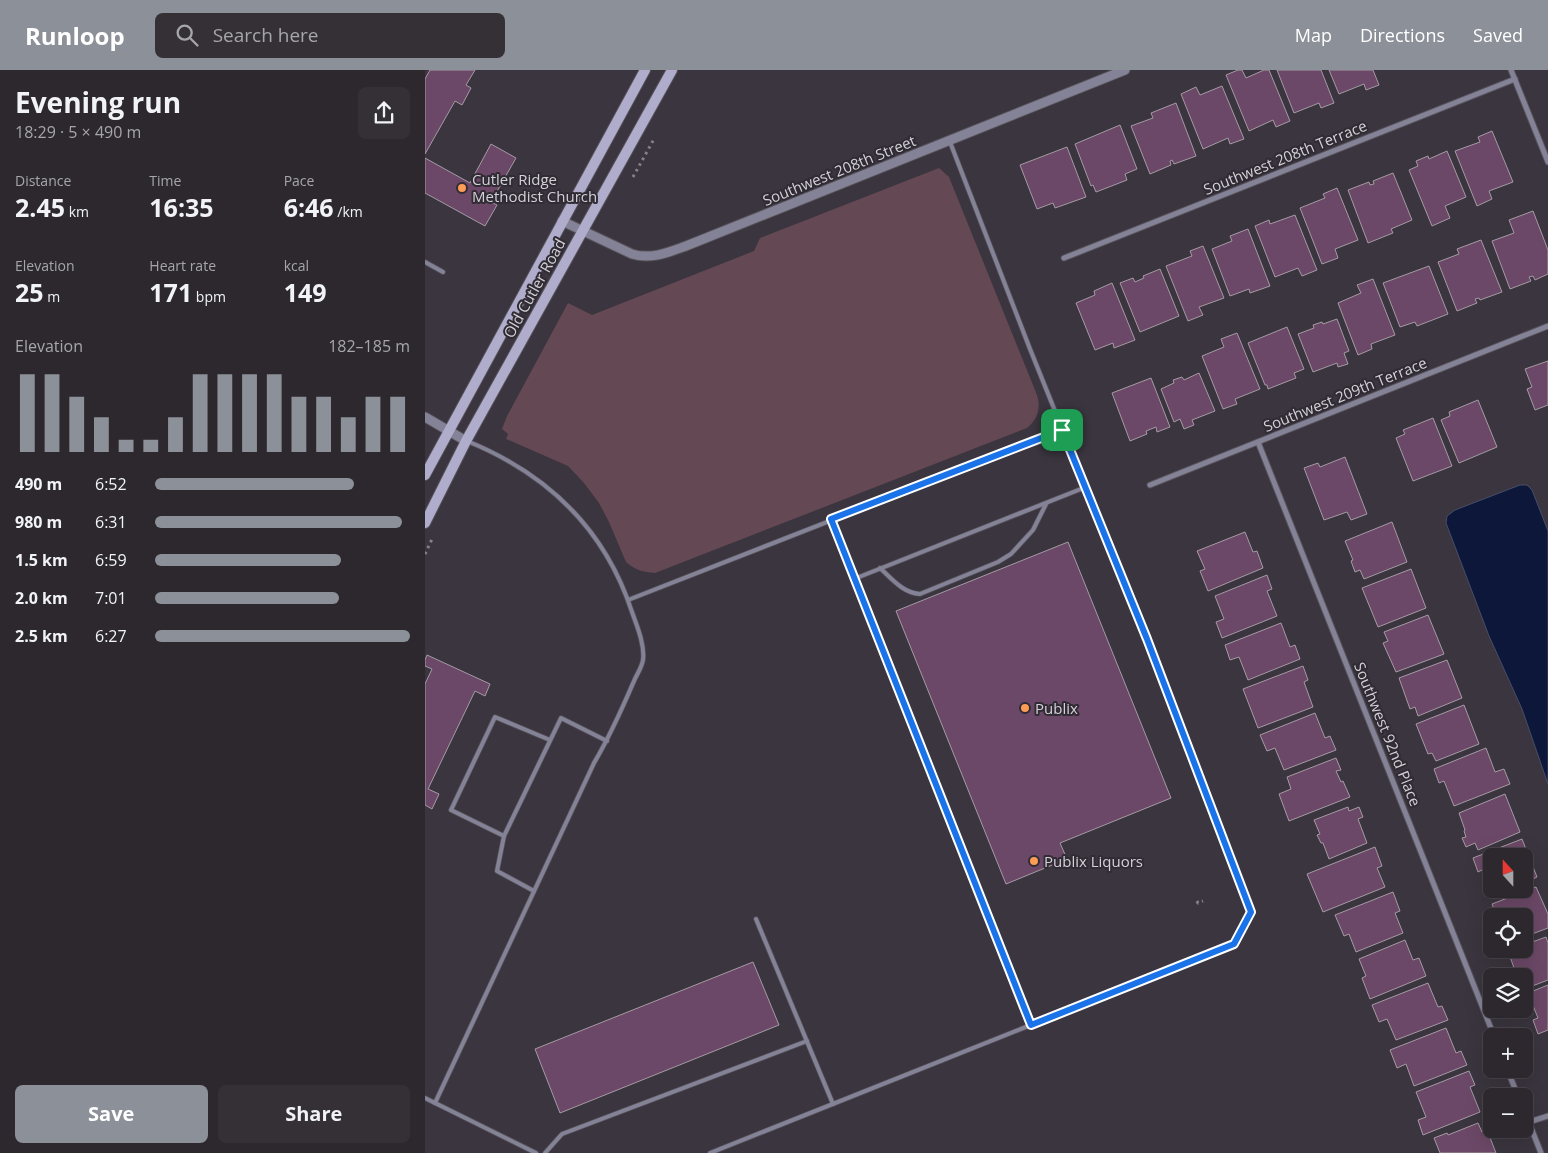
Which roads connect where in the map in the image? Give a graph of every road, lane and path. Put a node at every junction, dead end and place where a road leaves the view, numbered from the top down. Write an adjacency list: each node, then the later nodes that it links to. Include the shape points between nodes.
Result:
1 (645, 70): 8 (main road, Old Cutler Road)
2 (672, 70): 9 (main road, Old Cutler Road)
3 (1125, 70): 6 (street, Southwest 208th Street)
4 (1511, 70): 5 (street)
5 (1515, 79): 7 (street); 10 (street, Southwest 208th Terrace)
6 (949, 141): 9 (street, Southwest 208th Street, via 658,256 637,256); 15 (lane)
7 (1548, 162)
8 (562, 221): 9 (street, Southwest 208th Street); 16 (main road, Old Cutler Road)
9 (583, 231): 17 (main road, Old Cutler Road)
10 (1064, 258)
11 (425, 262): 12 (lane)
12 (443, 272)
13 (1548, 326): 18 (street, Southwest 209th Terrace)
14 (425, 417): 16 (street)
15 (1062, 430): 21 (lane); 23 (lane)
16 (449, 431): 17 (street); 19 (main road, Old Cutler Road)
17 (466, 441): 24 (main road, Old Cutler Road); 27 (lane, via 523,470 569,505 599,542)
18 (1258, 442): 20 (street, Southwest 209th Terrace); 36 (street, Southwest 92nd Place)
19 (425, 475)
20 (1150, 485)
21 (1086, 487): 22 (lane); 35 (lane, via 1251,912 1234,944)
22 (1046, 503): 25 (lane); 25 (lane, via 1033,530 1011,554 920,594 905,590)
23 (831, 519): 26 (lane); 27 (lane)
24 (425, 523)
25 (880, 568): 26 (lane)
26 (854, 579): 35 (lane)
27 (629, 600): 29 (lane, via 643,660)
28 (550, 740): 29 (lane, via 561,718); 30 (lane); 30 (lane, via 495,717 451,810)
29 (607, 741): 31 (lane)
30 (504, 836): 31 (lane, via 497,871)
31 (534, 891): 39 (lane)
32 (1197, 901): 33 (path)
33 (1203, 901)
34 (757, 919): 37 (lane)
35 (1031, 1025): 40 (lane)
36 (1492, 1028)
37 (807, 1041): 40 (lane); 45 (lane, via 562,1134)
38 (425, 1098): 39 (lane)
39 (435, 1103): 44 (lane)
40 (833, 1104): 46 (lane)
41 (1548, 1116): 42 (street)
42 (1533, 1121)
43 (1533, 1132): 47 (street)
44 (536, 1153)
45 (545, 1153)
46 (710, 1153)
47 (1541, 1153)

